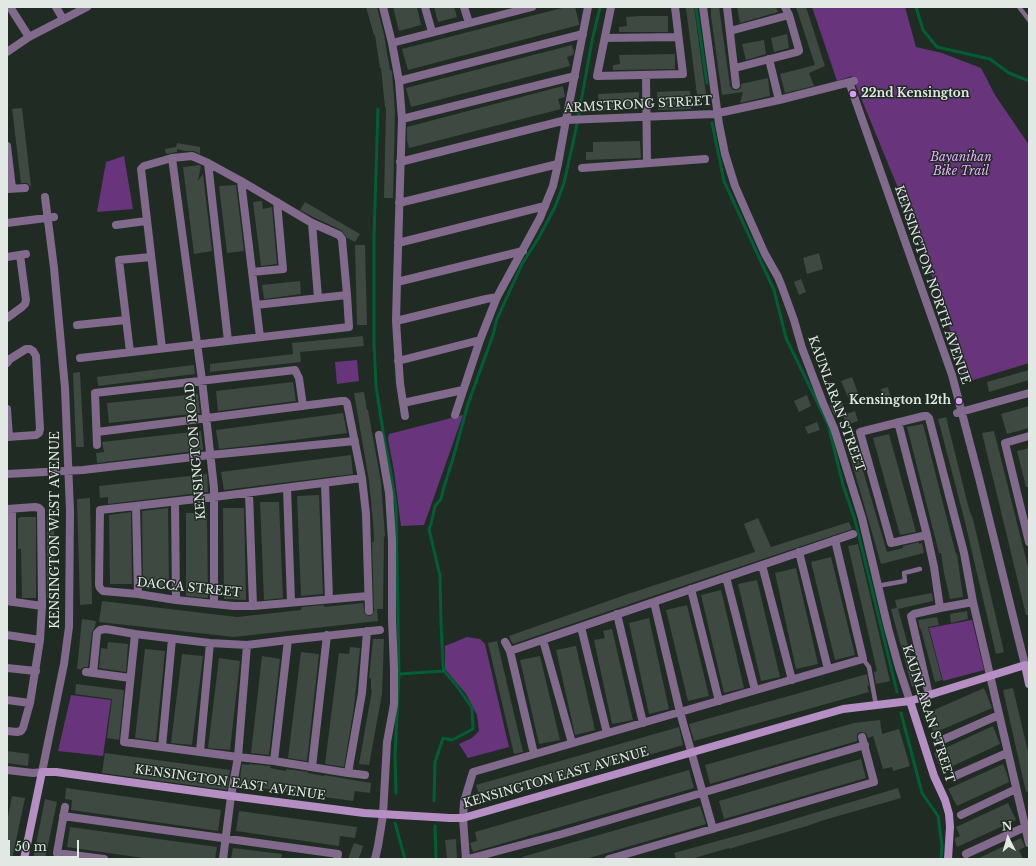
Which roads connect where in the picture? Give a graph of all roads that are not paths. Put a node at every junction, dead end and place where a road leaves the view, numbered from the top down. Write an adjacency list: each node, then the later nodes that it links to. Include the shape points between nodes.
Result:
1 (10, 7): 22 (street)
2 (56, 7): 16 (street)
3 (87, 7): 16 (street)
4 (383, 7): 25 (street)
5 (425, 7): 20 (street)
6 (464, 7): 18 (street)
7 (532, 7): 18 (street)
8 (588, 7): 21 (street)
9 (611, 7): 24 (street)
10 (675, 7): 23 (street)
11 (702, 7): 35 (street, KAUNLARAN STREET)
12 (727, 7): 19 (street)
13 (785, 7): 15 (street)
14 (1019, 7): 17 (lane)
15 (789, 15): 19 (street); 27 (street, via 799,50)
16 (63, 19): 22 (street)
17 (1029, 20)
18 (469, 23): 20 (street)
19 (730, 31): 28 (street)
20 (432, 32): 25 (street)
21 (583, 34): 30 (street); 31 (street)
22 (29, 37): 26 (street)
23 (678, 37): 24 (street); 29 (street, via 683,74)
24 (605, 38): 29 (street, via 597,76)
25 (392, 42): 31 (street)
26 (7, 52)
27 (769, 59): 28 (street); 34 (street)
28 (734, 68): 33 (street)
29 (646, 75): 36 (street)
30 (574, 76): 37 (street); 38 (street)
31 (399, 81): 37 (street)
32 (851, 81): 34 (street, ARMSTRONG STREET); 88 (street, KENSINGTON NORTH AVENUE, via 952,375)
33 (736, 85)
34 (779, 100): 35 (street, ARMSTRONG STREET)
35 (717, 113): 36 (street, ARMSTRONG STREET); 118 (street, KAUNLARAN STREET, via 725,154 735,186 778,277 810,370 834,428 862,518)
36 (646, 116): 38 (street, ARMSTRONG STREET); 44 (street)
37 (402, 119): 42 (street)
38 (569, 119): 42 (street, ARMSTRONG STREET); 45 (street)
39 (7, 146): 49 (street)
40 (172, 158): 43 (street, via 192,156); 55 (street, via 141,169); 76 (street, KENSINGTON ROAD)
41 (705, 159): 44 (street)
42 (400, 162): 52 (street)
43 (208, 163): 47 (street); 75 (street)
44 (647, 163): 46 (street)
45 (558, 164): 52 (street); 53 (street)
46 (582, 168)
47 (241, 181): 51 (street); 63 (street)
48 (25, 188): 49 (street)
49 (10, 189)
50 (45, 197): 54 (street, KENSINGTON WEST AVENUE)
51 (277, 202): 57 (street); 63 (street, via 283,269)
52 (399, 203): 59 (street)
53 (545, 206): 59 (street); 60 (street)
54 (51, 218): 56 (street); 100 (street, KENSINGTON WEST AVENUE, via 66,388)
55 (146, 221): 58 (street); 62 (street)
56 (7, 223)
57 (312, 223): 65 (street, via 339,235 342,239); 67 (street)
58 (116, 225)
59 (398, 243): 64 (street)
60 (523, 251): 64 (street); 66 (street)
61 (7, 257): 69 (street, via 23,254 26,300 22,307)
62 (151, 257): 70 (street, via 119,260); 77 (street)
63 (252, 272): 68 (street)
64 (397, 282): 71 (street)
65 (347, 295): 67 (street); 73 (street, via 349,327)
66 (497, 297): 71 (street); 74 (street)
67 (318, 298): 68 (street)
68 (256, 305): 73 (street)
69 (7, 318)
70 (126, 320): 72 (street); 78 (street)
71 (396, 321): 80 (street)
72 (77, 325)
73 (260, 337): 75 (street)
74 (480, 340): 80 (street); 83 (street)
75 (228, 341): 76 (street)
76 (197, 344): 77 (street); 82 (street, KENSINGTON ROAD)
77 (162, 348): 78 (street)
78 (130, 352): 79 (street)
79 (80, 358)
80 (398, 361): 85 (street)
81 (7, 363): 96 (street, via 26,349 33,351 36,356 40,429 36,436)
82 (202, 380): 86 (street, via 295,370 299,378); 91 (street, KENSINGTON ROAD); 93 (street, via 95,393)
83 (463, 390): 85 (street); 89 (street)
84 (1029, 393): 88 (street)
85 (403, 403): 90 (street)
86 (303, 406): 91 (street); 97 (street, via 345,401)
87 (7, 409): 96 (street)
88 (959, 412): 149 (street, KENSINGTON NORTH AVENUE)
89 (454, 415)
90 (405, 416)
91 (207, 418): 93 (street); 99 (street, KENSINGTON ROAD)
92 (898, 422): 111 (street); 111 (street, via 860,432 891,543); 127 (street, via 924,416 929,418 964,553)
93 (96, 432): 98 (street)
94 (379, 435): 188 (street, via 389,493 392,541 394,676 394,704 387,742)
95 (1029, 436): 113 (street, via 1006,442)
96 (8, 437)
97 (355, 440): 99 (street); 102 (street)
98 (97, 445)
99 (210, 455): 100 (street); 106 (street, KENSINGTON ROAD)
100 (68, 471): 101 (street); 180 (street, KENSINGTON WEST AVENUE, via 68,639)
101 (7, 474)
102 (362, 478): 103 (street); 121 (street, via 366,514)
103 (325, 483): 104 (street); 122 (street)
104 (287, 488): 105 (street); 125 (street)
105 (249, 493): 106 (street); 130 (street)
106 (214, 497): 107 (street); 128 (street, KENSINGTON ROAD)
107 (175, 502): 108 (street); 123 (street)
108 (136, 506): 120 (street); 120 (street, DACCA STREET, via 100,510 99,585 103,591)
109 (9, 509): 124 (street); 129 (street, via 35,507 41,510)
110 (853, 534): 112 (street)
111 (927, 535): 131 (street)
112 (835, 540): 114 (street); 148 (street)
113 (1029, 542)
114 (799, 552): 115 (street); 151 (street)
115 (762, 565): 117 (street); 155 (street)
116 (920, 569): 118 (lane, via 904,572 905,580)
117 (726, 577): 119 (street); 157 (street)
118 (877, 586): 161 (street, KAUNLARAN STREET)
119 (691, 589): 126 (street); 160 (street)
120 (138, 594): 123 (street, DACCA STREET)
121 (368, 596): 122 (street, DACCA STREET); 132 (street)
122 (329, 598): 125 (street, DACCA STREET)
123 (176, 600): 128 (street, DACCA STREET)
124 (10, 602): 129 (street)
125 (291, 602): 130 (street, DACCA STREET)
126 (654, 602): 133 (street); 164 (street)
127 (973, 602): 131 (street); 153 (street)
128 (214, 604): 130 (street, DACCA STREET)
129 (42, 606): 141 (street)
130 (253, 606)
131 (940, 608): 158 (street, via 911,616)
132 (369, 611)
133 (617, 614): 134 (street); 166 (street)
134 (581, 627): 143 (street); 168 (street)
135 (380, 630): 136 (street)
136 (367, 631): 138 (street); 181 (street, via 362,693)
137 (135, 634): 140 (street); 154 (street); 154 (street, via 100,630 97,633 90,673)
138 (327, 635): 142 (street); 178 (street)
139 (7, 636): 141 (street)
140 (172, 639): 145 (street); 171 (street)
141 (40, 640): 152 (street)
142 (288, 640): 146 (street); 177 (street)
143 (543, 640): 147 (street); 170 (street)
144 (505, 642): 147 (street)
145 (210, 643): 146 (street); 172 (street)
146 (247, 645): 176 (street)
147 (510, 651): 175 (street)
148 (863, 659): 151 (street); 163 (lane, via 869,667)
149 (1027, 665): 153 (street, KENSINGTON EAST AVENUE); 156 (street, KENSINGTON NORTH AVENUE)
150 (7, 668): 152 (street)
151 (828, 669): 155 (street)
152 (36, 671): 162 (street)
153 (990, 676): 158 (street, KENSINGTON EAST AVENUE); 165 (street)
154 (130, 678): 171 (street, via 124,742)
155 (792, 680): 157 (street)
156 (1029, 684)
157 (755, 690): 160 (street)
158 (929, 695): 161 (street, KENSINGTON EAST AVENUE)
159 (7, 700): 162 (street)
160 (719, 701): 164 (street)
161 (907, 702): 163 (street, KENSINGTON EAST AVENUE); 204 (street, KAUNLARAN STREET, via 949,814)
162 (30, 703): 167 (street, via 21,731)
163 (876, 705): 173 (street, KENSINGTON EAST AVENUE, via 843,709)
164 (680, 712): 166 (street); 173 (street)
165 (999, 715): 169 (street); 174 (street)
166 (644, 723): 168 (street)
167 (7, 731)
168 (607, 733): 170 (street)
169 (940, 741)
170 (572, 743): 175 (street)
171 (162, 747): 172 (street)
172 (200, 751): 176 (street)
173 (692, 752): 185 (street); 191 (street, KENSINGTON EAST AVENUE)
174 (1007, 753): 183 (street); 184 (street)
175 (534, 754): 191 (street, via 473,772 464,802)
176 (238, 757): 177 (street); 186 (street)
177 (274, 761): 178 (street)
178 (312, 768): 181 (street)
179 (7, 770): 180 (street, KENSINGTON EAST AVENUE)
180 (42, 772): 186 (street, KENSINGTON EAST AVENUE, via 51,771); 197 (street, KENSINGTON WEST AVENUE)
181 (348, 773): 182 (street)
182 (365, 775)
183 (955, 776)
184 (1016, 789): 189 (street); 192 (street)
185 (703, 792): 193 (street); 193 (street, via 863,741 874,782); 202 (street)
186 (231, 796): 188 (street, KENSINGTON EAST AVENUE); 194 (street)
187 (65, 807): 190 (street)
188 (383, 815): 191 (street, KENSINGTON EAST AVENUE); 201 (street)
189 (960, 815)
190 (63, 816): 194 (street); 198 (street, via 57,853)
191 (463, 818): 202 (street)
192 (1025, 827): 195 (street); 196 (street)
193 (713, 829): 203 (street)
194 (226, 839): 199 (street); 200 (street, via 338,854)
195 (1029, 843)
196 (966, 854)
197 (24, 859)
198 (104, 859)
199 (223, 859)
200 (337, 859)
201 (375, 859)
202 (467, 859)
203 (609, 859)
204 (948, 859)

